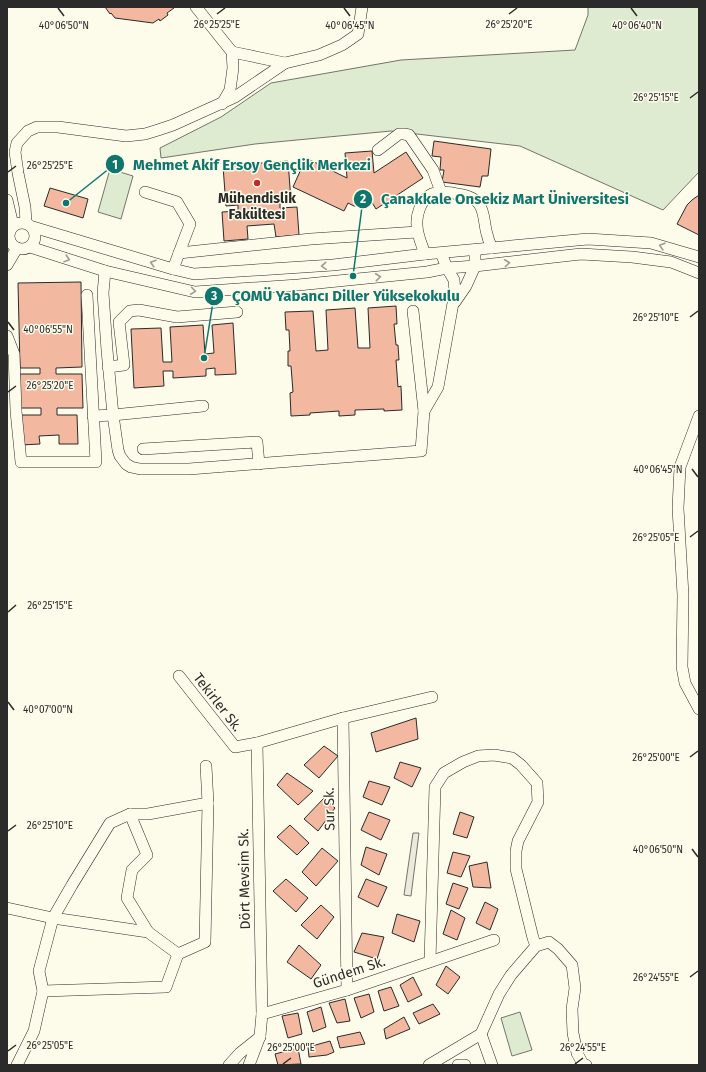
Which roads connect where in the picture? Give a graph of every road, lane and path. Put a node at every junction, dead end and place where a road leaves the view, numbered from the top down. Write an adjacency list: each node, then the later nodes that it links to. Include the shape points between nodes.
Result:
1 (196, 7): 3 (street)
2 (362, 7): 4 (street, via 358,34 320,55)
3 (232, 52): 4 (street); 5 (street, via 230,90)
4 (285, 63): 5 (street, via 235,98)
5 (222, 104): 10 (street, via 145,134 126,136 37,127 28,131 17,143 15,152)
6 (378, 150): 8 (street, via 399,134 409,136 433,170)
7 (145, 192): 17 (street, via 177,202 190,224)
8 (441, 192): 12 (street, via 430,194 424,201 416,224); 15 (street, via 467,196 479,203)
9 (7, 200): 11 (street)
10 (30, 225): 11 (street, via 17,223); 13 (street, via 36,236); 24 (street, one-way to 10)
11 (10, 232): 14 (street, via 10,242)
12 (417, 232): 17 (street); 19 (street)
13 (30, 247): 14 (street); 25 (street, one-way to 25)
14 (17, 248): 21 (street)
15 (492, 248): 16 (street); 20 (street, one-way to 15, via 651,243 588,239)
16 (475, 250): 18 (street); 22 (street)
17 (179, 252): 24 (street)
18 (441, 253): 19 (street); 23 (street)
19 (425, 254): 24 (street, one-way to 24, via 333,265 194,274)
20 (699, 257)
21 (7, 264)
22 (475, 266): 23 (street); 26 (street, one-way to 26, via 581,254 671,262); 28 (street)
23 (446, 268): 25 (street, one-way to 23, via 195,292 298,285); 28 (street, via 454,280)
24 (173, 269)
25 (105, 271): 32 (street, via 103,293)
26 (699, 273)
27 (87, 295): 36 (street)
28 (453, 305): 34 (street, via 438,387)
29 (413, 311): 34 (street)
30 (237, 312): 32 (street, via 177,317 139,310 130,311 119,322 124,365)
31 (7, 336): 36 (street, via 14,354 21,462 96,462)
32 (108, 367): 35 (street)
33 (203, 406): 35 (street)
34 (424, 411): 40 (street, via 421,451)
35 (113, 415): 36 (street); 40 (street, via 120,456 131,467 189,469)
36 (93, 416)
37 (699, 416): 44 (street, via 680,467 678,508 683,595 682,667 685,684)
38 (699, 427): 43 (street, via 684,469 681,508 686,594 685,667 688,683)
39 (143, 449): 40 (street, via 257,442)
40 (259, 464)
41 (179, 676): 46 (street, Tekirler Sk., via 234,747)
42 (432, 697): 45 (street)
43 (699, 704)
44 (699, 709)
45 (343, 718): 46 (street); 57 (street, Sur Sk.)
46 (257, 743): 59 (street, Dört Mevsim Sk.)
47 (206, 766): 48 (street)
48 (208, 803): 49 (street, via 148,814); 55 (street, via 205,942)
49 (130, 814): 51 (street, via 110,823); 52 (street, via 147,855 132,870 127,898)
50 (7, 908): 51 (street)
51 (53, 918): 52 (street); 58 (street, via 39,971)
52 (148, 932): 55 (street)
53 (494, 940): 56 (street, Gündem Sk.)
54 (536, 946): 56 (street, via 516,869 516,851 518,841 538,802 537,783 522,765 512,758 478,756 444,773 435,787); 60 (street, via 511,975 499,994); 70 (street, via 550,942 572,965 575,988 572,1009 573,1033 577,1053)
55 (178, 954): 58 (street, via 166,987)
56 (430, 961): 57 (street, Gündem Sk.)
57 (347, 990): 59 (street, Gündem Sk.)
58 (43, 991): 63 (street, via 34,1031)
59 (262, 1014): 61 (street)
60 (481, 1034): 66 (street); 69 (street)
61 (260, 1036): 64 (street); 65 (street)
62 (7, 1061): 63 (street)
63 (16, 1065)
64 (228, 1065)
65 (249, 1065)
66 (429, 1065)
67 (458, 1065): 68 (street)
68 (465, 1065)
69 (492, 1065)
70 (586, 1065)

